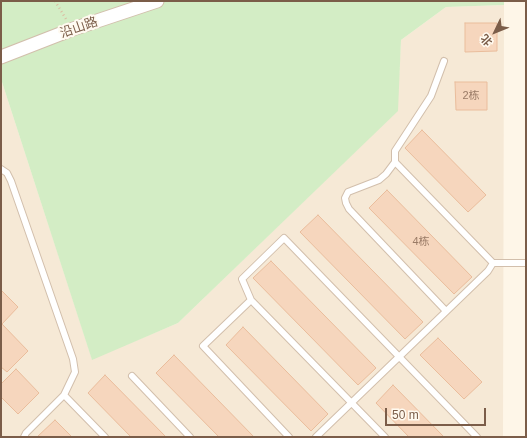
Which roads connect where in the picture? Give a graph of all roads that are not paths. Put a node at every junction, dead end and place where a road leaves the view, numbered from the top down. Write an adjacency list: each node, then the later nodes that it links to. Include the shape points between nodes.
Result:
1 (157, 1): 2 (street, 沿山路, via 73,29)
2 (1, 57)
3 (444, 61): 4 (lane, via 431,96 395,151)
4 (395, 162): 6 (lane); 9 (lane, via 379,180 348,192 346,203)
5 (1, 169): 12 (lane, via 7,173 11,181 73,359 75,372)
6 (493, 263): 7 (lane); 9 (lane, via 488,271)
7 (526, 263)
8 (251, 300): 10 (lane, via 242,279 284,238); 13 (lane); 17 (lane, via 203,346)
9 (446, 311): 10 (lane)
10 (399, 356): 13 (lane); 20 (lane)
11 (132, 376): 16 (lane)
12 (64, 395): 14 (lane); 15 (lane)
13 (352, 403): 18 (lane); 19 (lane)
14 (24, 437)
15 (105, 437)
16 (190, 437)
17 (289, 437)
18 (316, 437)
19 (385, 437)
20 (477, 437)

